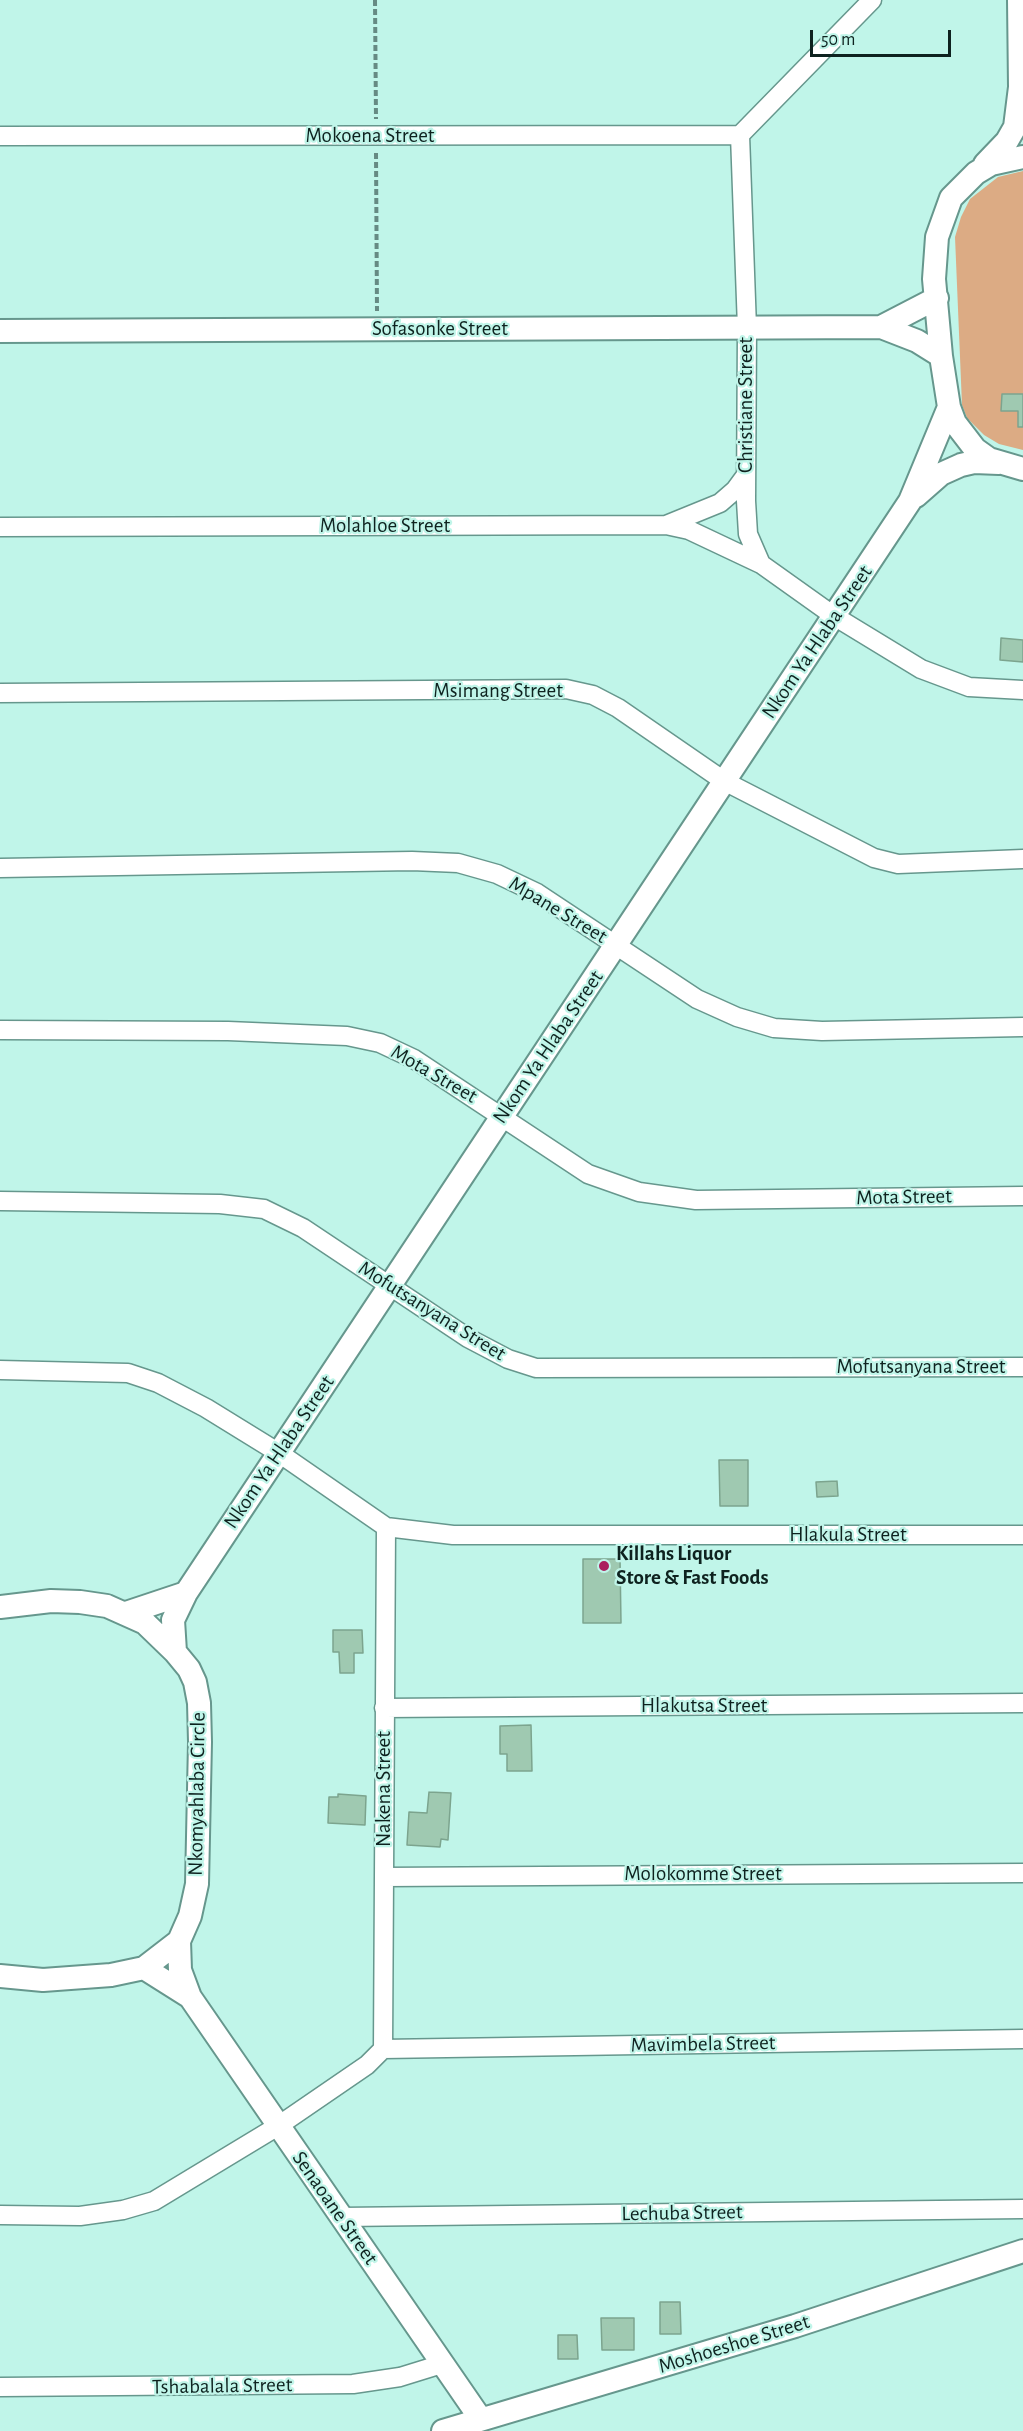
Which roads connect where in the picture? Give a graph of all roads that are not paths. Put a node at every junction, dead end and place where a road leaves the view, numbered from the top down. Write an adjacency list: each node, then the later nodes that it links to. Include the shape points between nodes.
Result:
1 (872, 0): 4 (street)
2 (1019, 0): 3 (street)
3 (1021, 92): 7 (street, via 1015,127 1002,148)
4 (740, 135): 5 (street, Mokoena Street); 10 (street, Christiane Street)
5 (0, 136)
6 (1023, 157): 7 (street, via 991,164)
7 (976, 173): 8 (street, via 951,198 943,214 934,279)
8 (937, 298): 9 (street, Sofasonke Street); 12 (street)
9 (880, 327): 10 (street, Sofasonke Street); 12 (street, Sofasonke Street, via 917,341)
10 (747, 328): 11 (street, Sofasonke Street); 16 (street, Christiane Street)
11 (0, 331)
12 (941, 356): 13 (street)
13 (949, 407): 14 (street, via 964,437 975,449); 17 (street, Nkom Ya Hlaba Street)
14 (1000, 463): 15 (street); 17 (street, Nkom Ya Hlaba Street, via 974,462 941,474)
15 (1023, 469)
16 (746, 475): 18 (street, via 720,503); 20 (street, Christiane Street, via 748,534)
17 (910, 501): 21 (street, Nkom Ya Hlaba Street)
18 (666, 525): 19 (street, Molahloe Street); 20 (street, Molahloe Street, via 689,530)
19 (0, 527)
20 (761, 564): 21 (street)
21 (834, 616): 22 (street, via 942,680 969,687); 24 (street, Nkom Ya Hlaba Street)
22 (1023, 690)
23 (0, 693): 24 (street, Msimang Street, via 566,689 593,695 618,708)
24 (724, 781): 25 (street, Msimang Street, via 884,862); 27 (street, Nkom Ya Hlaba Street)
25 (1023, 859)
26 (0, 868): 27 (street, Mpane Street, via 458,863 497,873 537,893)
27 (615, 945): 28 (street, Mpane Street, via 697,999 774,1028 822,1031); 30 (street, Nkom Ya Hlaba Street)
28 (1023, 1027)
29 (0, 1030): 30 (street, Mota Street, via 347,1036 380,1043 414,1059)
30 (503, 1115): 31 (street, Mota Street, via 588,1173 639,1192 696,1200); 33 (street, Nkom Ya Hlaba Street)
31 (1023, 1196)
32 (0, 1201): 33 (street, Mofutsanyana Street, via 208,1203 264,1209 303,1228)
33 (389, 1287): 34 (street, Mofutsanyana Street, via 468,1338 508,1359 536,1368); 36 (street, Nkom Ya Hlaba Street)
34 (1023, 1366)
35 (0, 1370): 36 (street, via 128,1373 158,1383 207,1408)
36 (279, 1453): 37 (street); 39 (street, Nkom Ya Hlaba Street)
37 (386, 1527): 38 (street, Hlakula Street, via 453,1535); 44 (street, Nakena Street)
38 (1023, 1534)
39 (186, 1593): 41 (street); 42 (street, Nkom Ya Hlaba Street, via 173,1620)
40 (0, 1607): 41 (street, Nkomyahlaba Circle, via 70,1601)
41 (126, 1613): 42 (street, Nkomyahlaba Circle, via 145,1623)
42 (175, 1652): 47 (street, Nkomyahlaba Circle, via 195,1682 200,1742 197,1884)
43 (1023, 1703): 44 (street, Hlakutsa Street)
44 (384, 1708): 46 (street, Nakena Street)
45 (1023, 1873): 46 (street, Molokomme Street)
46 (384, 1876): 52 (street, Nakena Street)
47 (179, 1941): 48 (street, Nkomyahlaba Circle); 50 (street, Senaoane Street, via 180,1970)
48 (144, 1968): 49 (street, Nkomyahlaba Circle, via 79,1979); 50 (street, Senaoane Street)
49 (0, 1976)
50 (190, 1997): 53 (street, Senaoane Street)
51 (1023, 2039): 52 (street, Mavimbela Street)
52 (383, 2049): 53 (street, via 368,2065)
53 (278, 2126): 55 (street, via 154,2201 80,2216); 56 (street, Senaoane Street)
54 (1023, 2209): 56 (street, Lechuba Street)
55 (0, 2215)
56 (342, 2217): 58 (street, Senaoane Street)
57 (1023, 2252): 60 (street, Moshoeshoe Street, via 795,2326)
58 (442, 2364): 59 (street, Tshabalala Street, via 400,2378 353,2384); 60 (street, Senaoane Street)
59 (0, 2387)
60 (480, 2418): 61 (street, Moshoeshoe Street)
61 (443, 2431)

